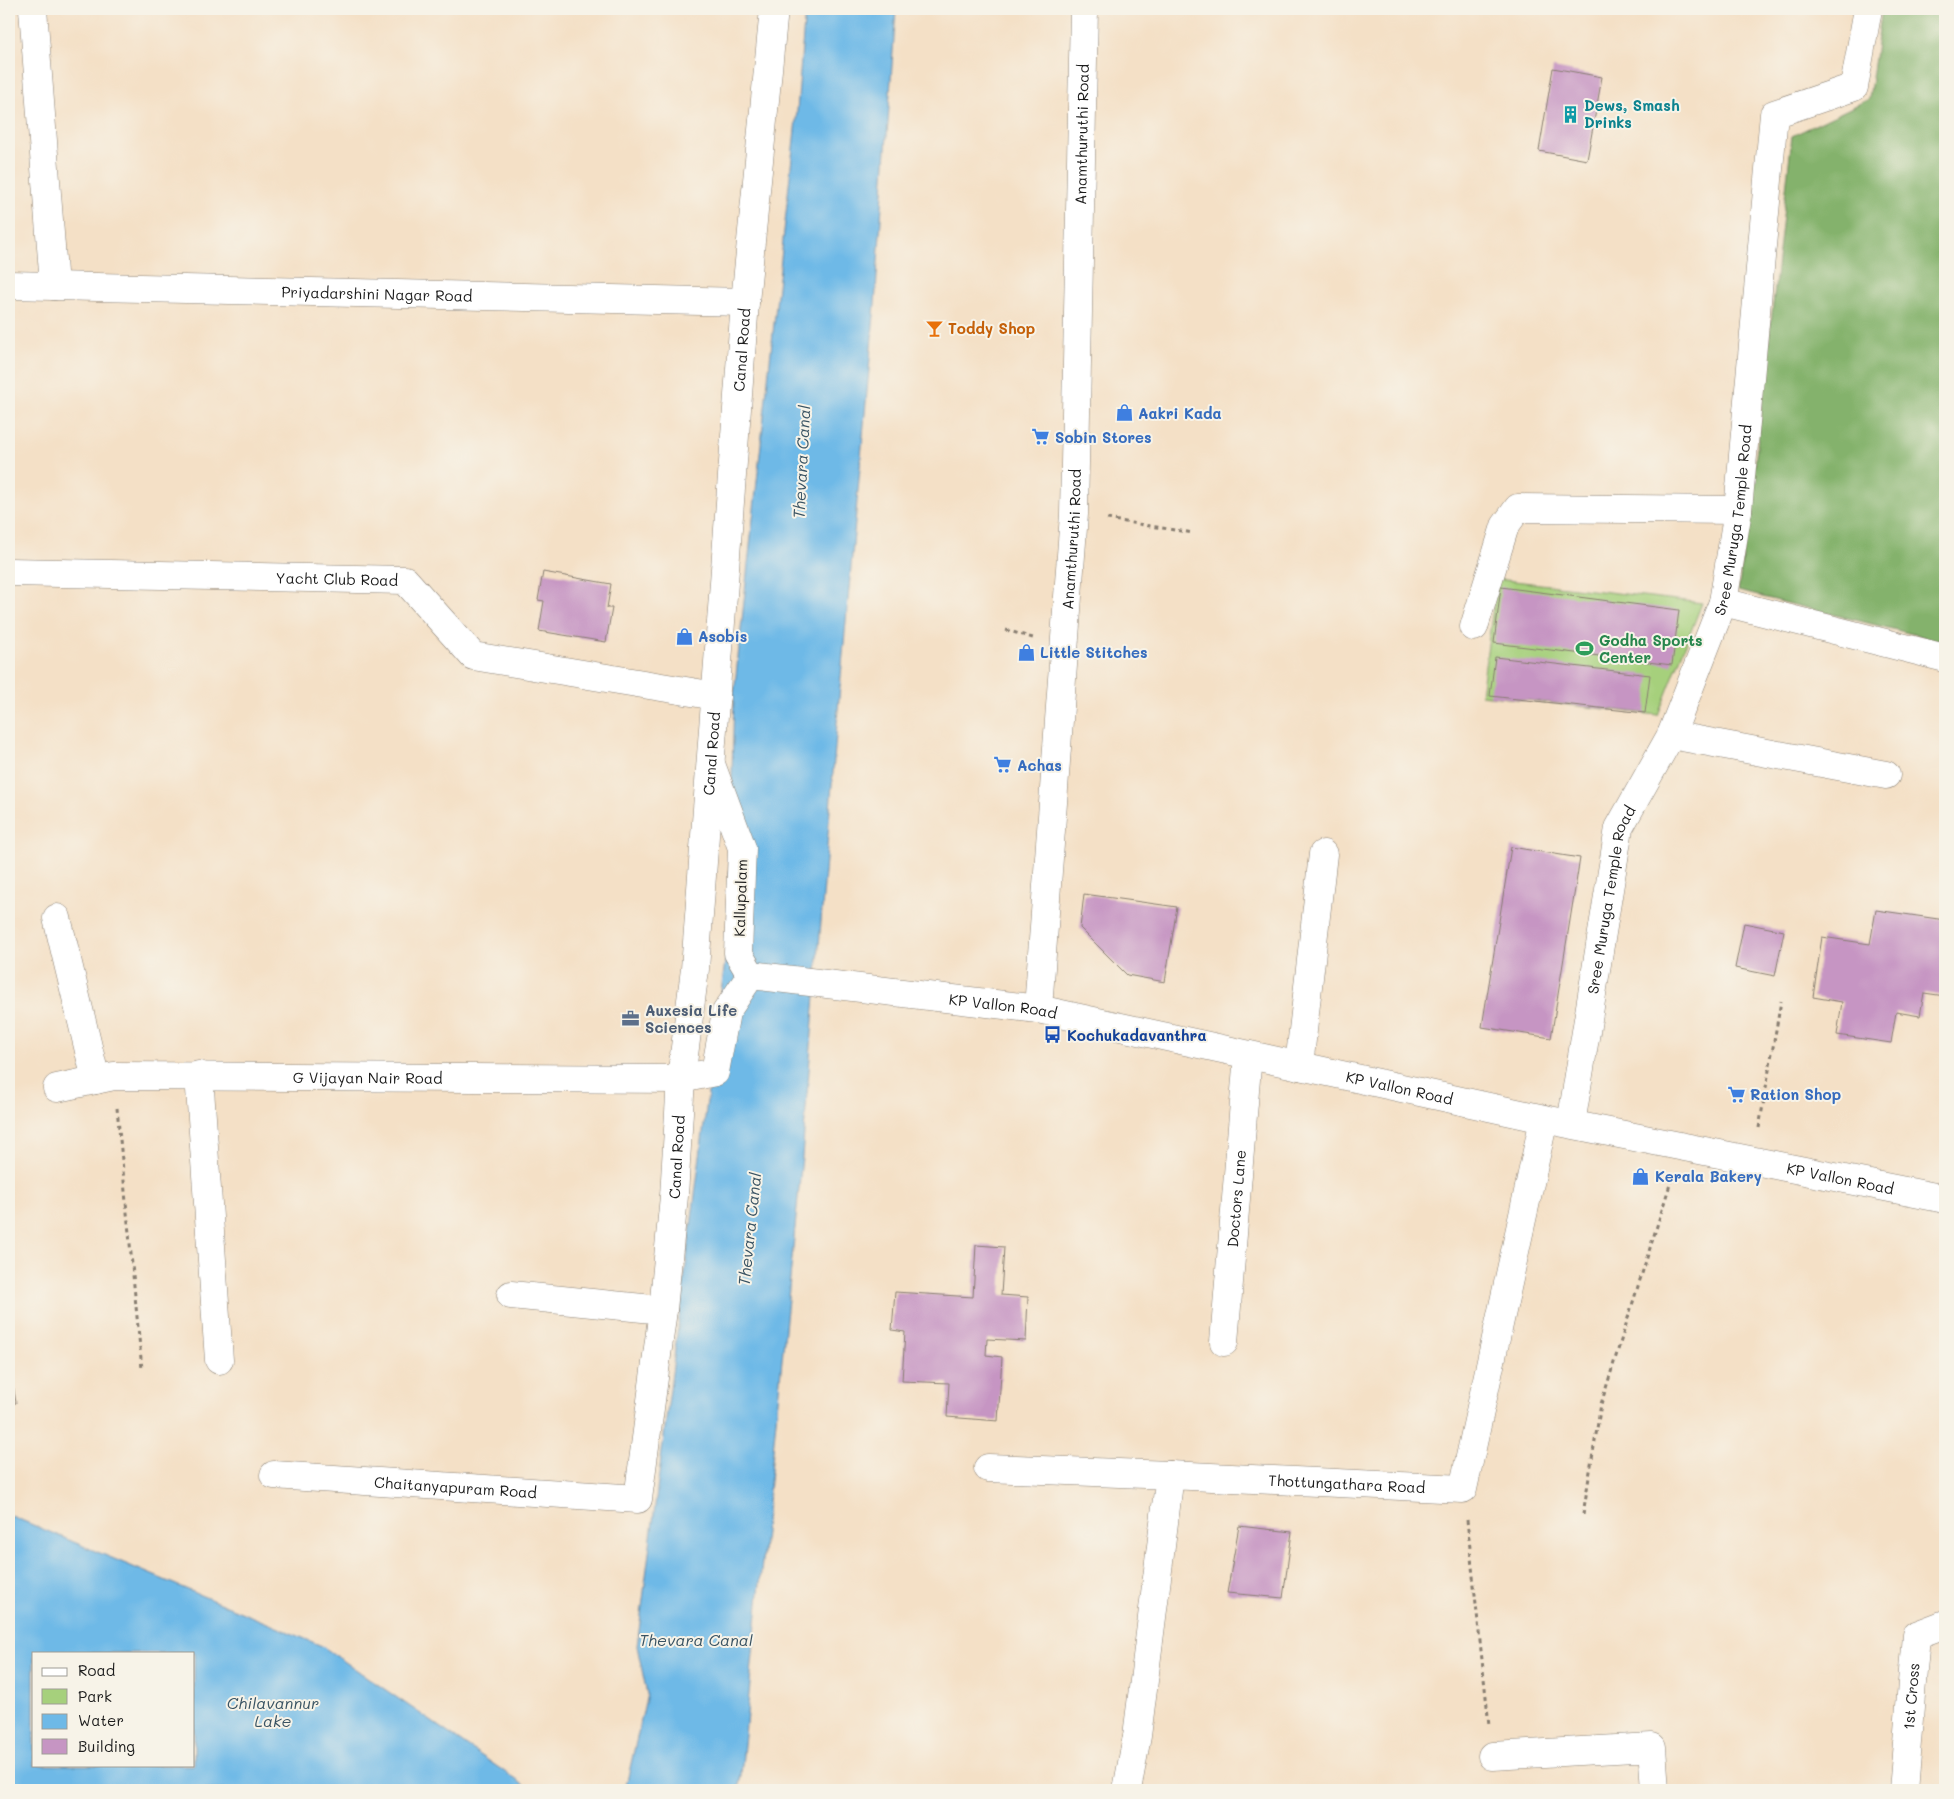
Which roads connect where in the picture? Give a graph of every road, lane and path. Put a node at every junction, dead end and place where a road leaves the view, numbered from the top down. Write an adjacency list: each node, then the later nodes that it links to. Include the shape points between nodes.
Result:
1 (33, 9): 6 (street)
2 (774, 9): 7 (street, Canal Road)
3 (1084, 9): 9 (street, Anamthuruthi Road)
4 (1868, 9): 8 (street, Sree Muruga Temple Road, via 1854,87 1774,114)
5 (9, 285): 6 (street, Priyadarshini Nagar Road)
6 (54, 286): 7 (street, Priyadarshini Nagar Road)
7 (745, 302): 15 (street, Canal Road)
8 (1738, 510): 12 (street, Sree Muruga Temple Road); 13 (street, via 1518,508 1505,526)
9 (1074, 514): 10 (path); 23 (street, Anamthuruthi Road)
10 (1194, 533)
11 (9, 572): 15 (street, Yacht Club Road, via 405,580 473,656)
12 (1723, 602): 14 (street); 16 (street, Sree Muruga Temple Road)
13 (1474, 627)
14 (1945, 658)
15 (716, 696): 17 (street, Canal Road)
16 (1672, 735): 18 (street); 31 (street, Sree Muruga Temple Road, via 1618,828)
17 (711, 764): 21 (street, Kallupalam, via 742,848 738,952); 28 (street, Canal Road, via 695,969)
18 (1886, 774)
19 (1323, 854): 25 (street)
20 (57, 918): 27 (street)
21 (751, 975): 23 (street, KP Vallon Road); 28 (street, via 726,1012 715,1072)
22 (1781, 1001): 33 (path)
23 (1038, 1009): 24 (street, KP Vallon Road)
24 (1248, 1055): 25 (street, KP Vallon Road); 37 (street, Doctors Lane)
25 (1299, 1066): 30 (street, KP Vallon Road)
26 (199, 1075): 27 (street, G Vijayan Nair Road); 28 (street, G Vijayan Nair Road); 38 (street)
27 (105, 1078): 29 (street, G Vijayan Nair Road); 39 (path)
28 (681, 1079): 36 (street, Canal Road)
29 (57, 1088)
30 (1544, 1119): 31 (street, KP Vallon Road); 43 (street)
31 (1571, 1124): 32 (street, KP Vallon Road)
32 (1682, 1146): 33 (street, KP Vallon Road); 45 (path, via 1601,1404)
33 (1754, 1161): 34 (street, KP Vallon Road)
34 (1945, 1199)
35 (511, 1295): 36 (street)
36 (663, 1310): 44 (street, Canal Road)
37 (1224, 1342)
38 (219, 1360)
39 (142, 1369)
40 (988, 1468): 42 (street, Thottungathara Road)
41 (274, 1475): 44 (street, Chaitanyapuram Road)
42 (1170, 1475): 43 (street, Thottungathara Road); 48 (street, via 1137,1736)
43 (1463, 1489): 47 (path)
44 (638, 1499)
45 (1583, 1514)
46 (1945, 1624): 50 (street, 1st Cross, via 1916,1635)
47 (1492, 1756): 49 (street, via 1652,1747)
48 (1127, 1790)
49 (1655, 1790)
50 (1903, 1790)

